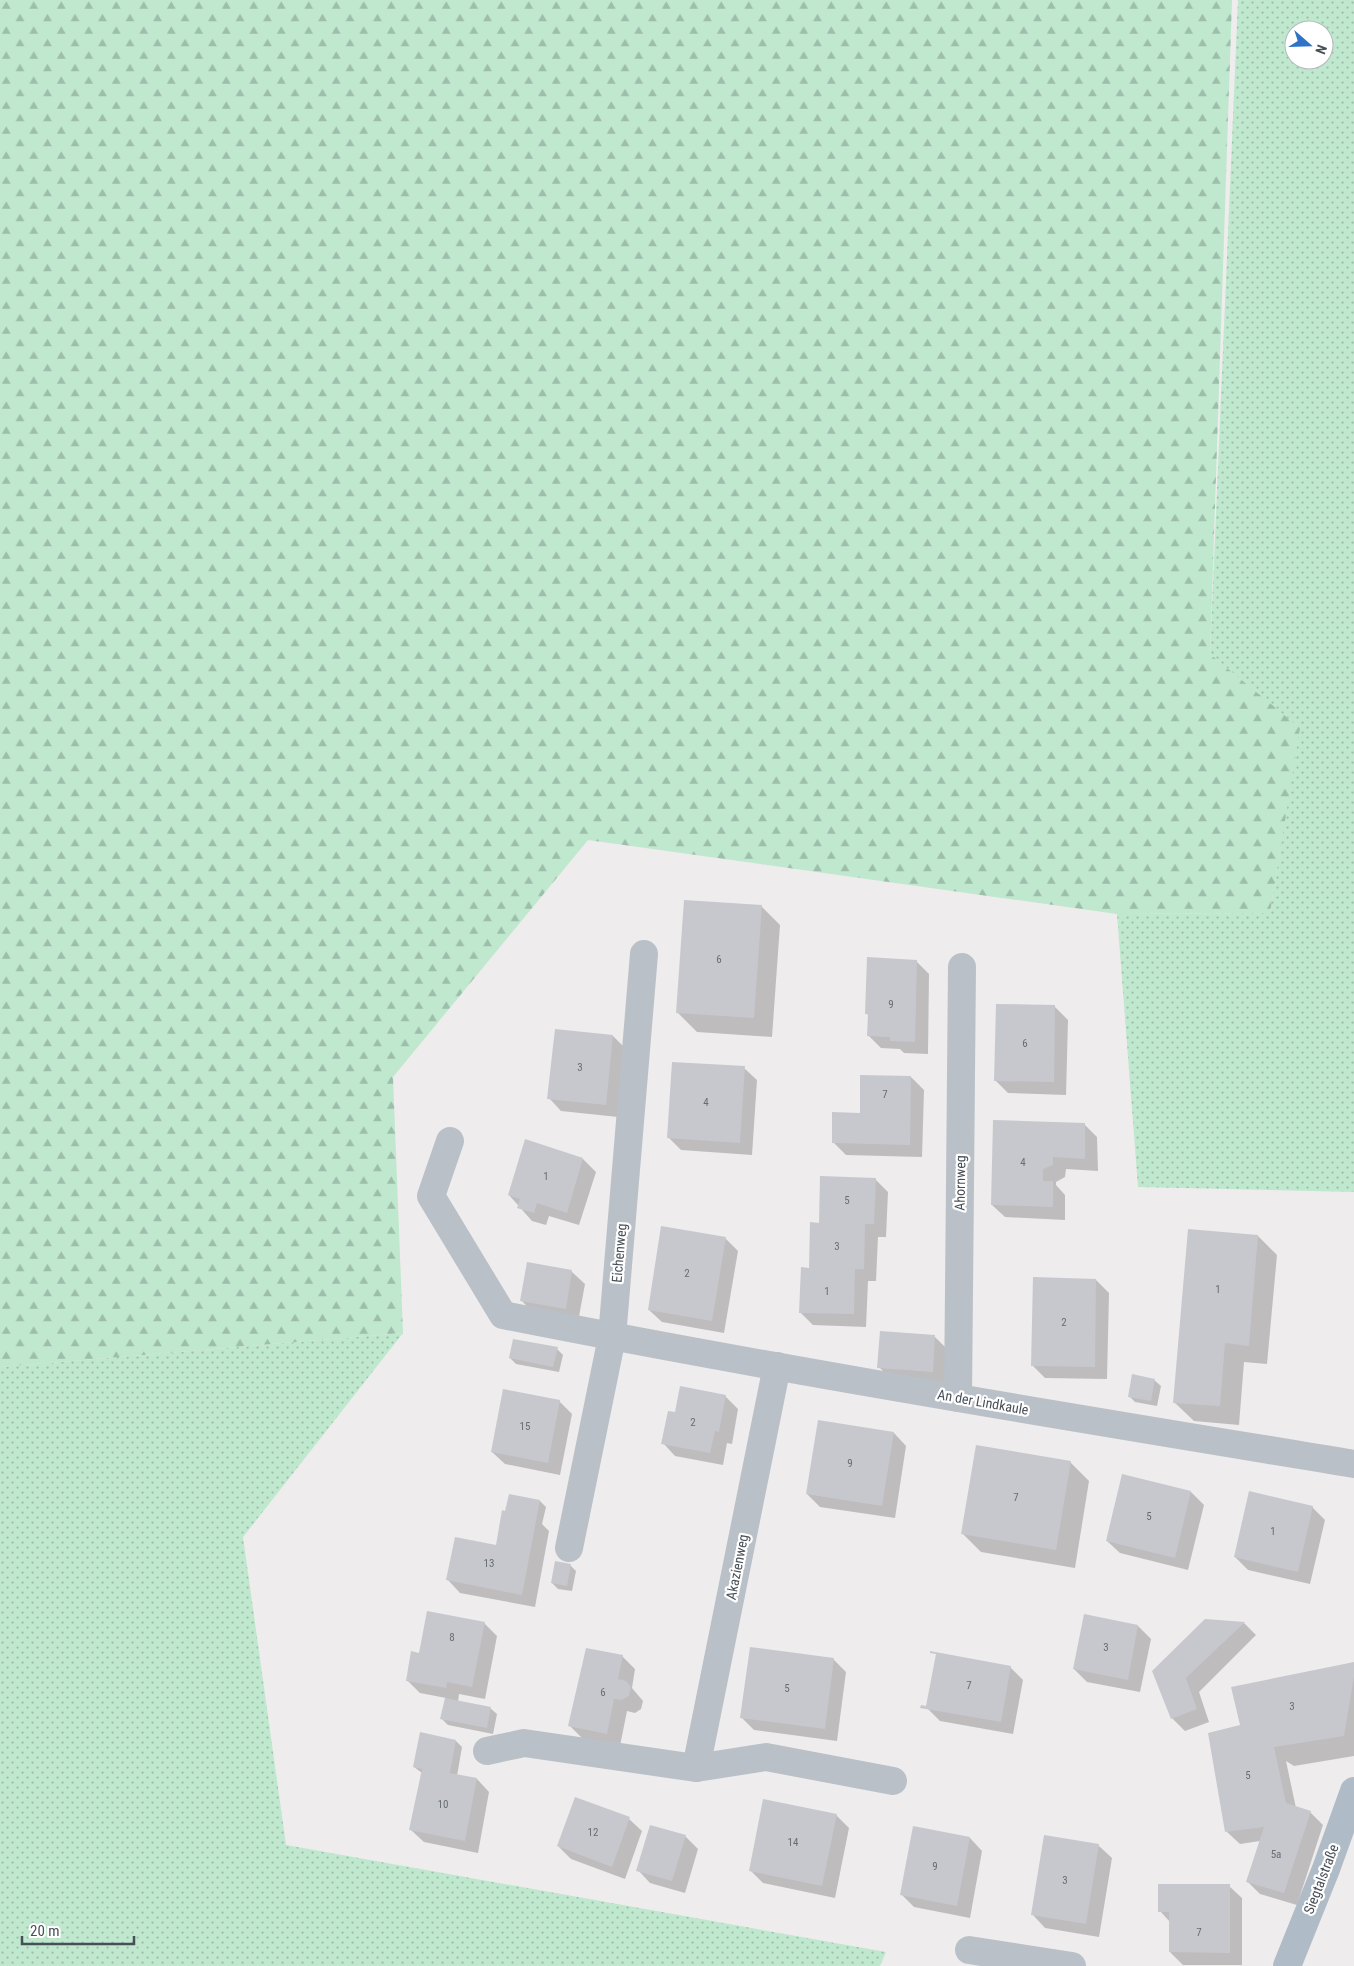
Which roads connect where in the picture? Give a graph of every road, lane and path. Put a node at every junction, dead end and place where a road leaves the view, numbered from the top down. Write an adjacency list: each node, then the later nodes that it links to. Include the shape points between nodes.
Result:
1 (644, 954): 4 (street, Eichenweg)
2 (962, 967): 6 (street, Ahornweg)
3 (450, 1142): 4 (street, An der Lindkaule, via 432,1196 503,1315)
4 (612, 1337): 5 (street, An der Lindkaule); 8 (street, Eichenweg)
5 (777, 1366): 6 (street, An der Lindkaule); 10 (street, Akazienweg)
6 (958, 1398): 7 (street, An der Lindkaule)
7 (1354, 1464)
8 (569, 1548)
9 (487, 1751): 10 (street, via 524,1743)
10 (696, 1768): 11 (street, via 766,1757)
11 (893, 1781)
12 (1354, 1791): 15 (main road, Siegtalstraße)
13 (969, 1950): 14 (street)
14 (1072, 1966)
15 (1287, 1966)

